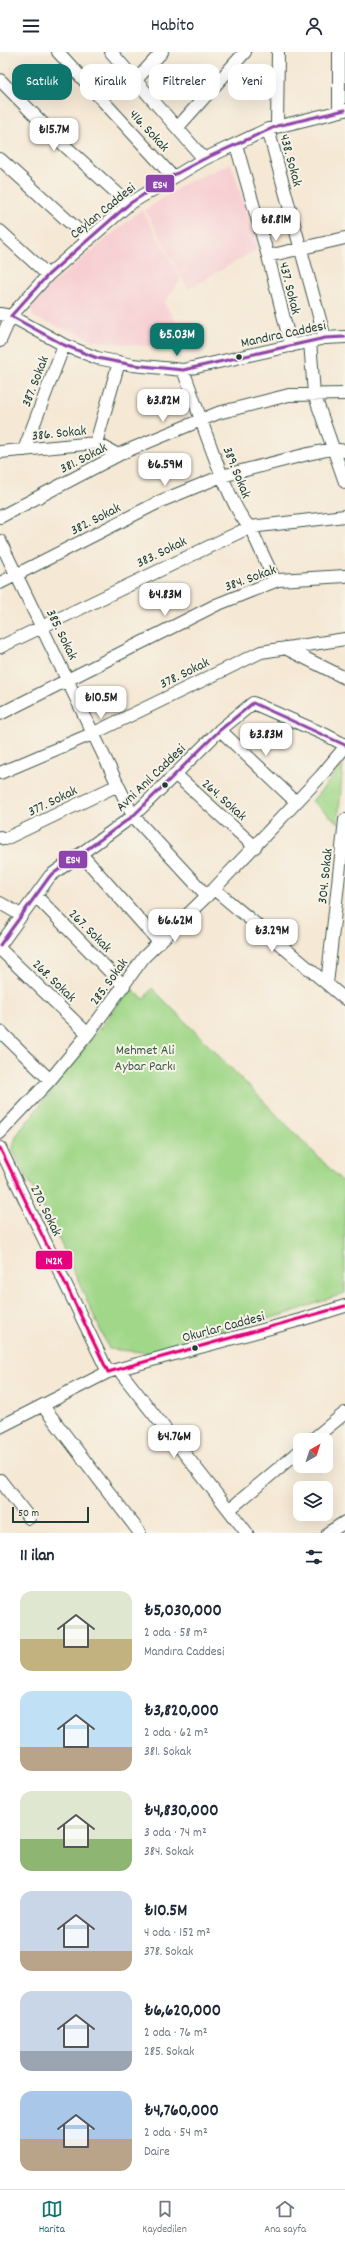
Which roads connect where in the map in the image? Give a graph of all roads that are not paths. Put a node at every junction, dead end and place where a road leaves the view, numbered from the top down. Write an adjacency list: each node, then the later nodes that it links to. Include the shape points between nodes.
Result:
1 (58, 52): 17 (street, 416. Sokak)
2 (111, 52): 7 (street)
3 (162, 52): 8 (street)
4 (245, 52): 12 (street)
5 (278, 52): 13 (street, 438. Sokak)
6 (339, 52): 11 (street)
7 (122, 64)
8 (141, 75)
9 (0, 80): 18 (street, via 64,145)
10 (141, 86): 12 (street)
11 (342, 110): 13 (street, Ceylan Caddesi)
12 (177, 128): 16 (street)
13 (272, 128): 14 (street, Ceylan Caddesi); 22 (street, 438. Sokak)
14 (236, 145): 16 (street, Ceylan Caddesi); 23 (street, 437. Sokak)
15 (0, 159): 21 (street)
16 (204, 159): 17 (street, Ceylan Caddesi)
17 (172, 176): 18 (street, Ceylan Caddesi)
18 (129, 204): 21 (street, Ceylan Caddesi)
19 (0, 231): 24 (street)
20 (345, 238): 22 (street)
21 (89, 240): 24 (street, Ceylan Caddesi)
22 (300, 247): 23 (street); 27 (street, 438. Sokak)
23 (268, 256): 32 (street, 437. Sokak)
24 (48, 274): 26 (street, Ceylan Caddesi)
25 (0, 306): 26 (street, Mandıra Caddesi)
26 (5, 315): 29 (street, Ceylan Caddesi); 31 (street, Mandıra Caddesi)
27 (325, 338): 28 (street, Mandıra Caddesi); 30 (street, Mandıra Caddesi)
28 (345, 338)
29 (0, 341)
30 (310, 341): 32 (street, Mandıra Caddesi); 35 (street)
31 (64, 345): 33 (street, Mandıra Caddesi, via 97,358); 40 (street, 387. Sokak)
32 (291, 346): 34 (street, Mandıra Caddesi)
33 (118, 362): 34 (street, Mandıra Caddesi); 38 (street)
34 (183, 370): 37 (street, 389. Sokak)
35 (314, 394): 36 (street, 381. Sokak); 37 (street, 381. Sokak, via 289,395 218,413); 39 (street)
36 (345, 394)
37 (202, 420): 43 (street, 381. Sokak); 44 (street, 389. Sokak)
38 (96, 443): 40 (street, 386. Sokak); 43 (street, 386. Sokak)
39 (332, 449): 41 (street, 382. Sokak); 44 (street, 382. Sokak); 45 (street)
40 (24, 450): 42 (street, 386. Sokak)
41 (345, 451)
42 (0, 452)
43 (118, 456): 47 (street, 381. Sokak)
44 (222, 476): 48 (street, 389. Sokak, via 243,521); 50 (street, 382. Sokak, via 160,501)
45 (345, 482)
46 (345, 516): 48 (street, 383. Sokak)
47 (0, 517)
48 (250, 527): 52 (street, 389. Sokak); 54 (street, 383. Sokak)
49 (0, 541): 50 (street, 385. Sokak)
50 (16, 575): 53 (street, 382. Sokak); 54 (street, 385. Sokak)
51 (345, 576): 52 (street, 384. Sokak)
52 (274, 581): 59 (street, 384. Sokak, via 216,605)
53 (0, 583)
54 (42, 625): 56 (street, 383. Sokak); 59 (street, 385. Sokak)
55 (345, 639): 57 (street, 378. Sokak)
56 (0, 647)
57 (287, 649): 58 (street); 62 (street, 378. Sokak, via 261,652)
58 (345, 678)
59 (68, 679): 60 (street, 384. Sokak); 62 (street, 385. Sokak)
60 (0, 714)
61 (220, 730): 63 (street, Avni Anıl Caddesi, via 252,703 326,734); 65 (street, Avni Anıl Caddesi); 67 (street)
62 (94, 733): 64 (street, 378. Sokak); 66 (street, 385. Sokak)
63 (345, 746): 67 (street, 285. Sokak)
64 (0, 774)
65 (176, 774): 68 (street, Avni Anıl Caddesi); 71 (street, 264. Sokak)
66 (118, 785): 68 (street, 385. Sokak); 70 (street, 377. Sokak, via 5,839)
67 (296, 802): 71 (street, 285. Sokak)
68 (133, 816): 72 (street, Avni Anıl Caddesi); 73 (street, 385. Sokak)
69 (345, 820): 80 (street, 304. Sokak)
70 (0, 837)
71 (255, 846): 73 (street, 285. Sokak)
72 (81, 854): 74 (street, Avni Anıl Caddesi, via 50,876); 77 (street)
73 (211, 893): 77 (street, 285. Sokak); 80 (street, 385. Sokak)
74 (36, 896): 76 (street, Avni Anıl Caddesi); 81 (street, 267. Sokak)
75 (0, 904): 76 (street)
76 (21, 915): 78 (street, Avni Anıl Caddesi)
77 (159, 942): 81 (street, 285. Sokak, via 144,957)
78 (0, 944)
79 (0, 949): 84 (street, 268. Sokak)
80 (327, 984): 82 (street, 385. Sokak)
81 (124, 986): 84 (street, 285. Sokak)
82 (345, 999)
83 (0, 1031): 85 (street)
84 (88, 1034): 85 (street, 285. Sokak)
85 (50, 1080): 86 (street, 285. Sokak)
86 (0, 1133)
87 (0, 1148): 89 (street, 270. Sokak)
88 (345, 1306): 89 (street, Okurlar Caddesi)
89 (114, 1371): 90 (street, Okurlar Caddesi); 96 (street, 270. Sokak)
90 (42, 1406): 92 (street, Okurlar Caddesi); 99 (street)
91 (345, 1413): 93 (street)
92 (0, 1427)
93 (321, 1433)
94 (293, 1456): 96 (street)
95 (0, 1480): 97 (street)
96 (229, 1510): 100 (street, 270. Sokak)
97 (29, 1518)
98 (345, 1522): 101 (street)
99 (140, 1533)
100 (247, 1533)
101 (328, 1533)

